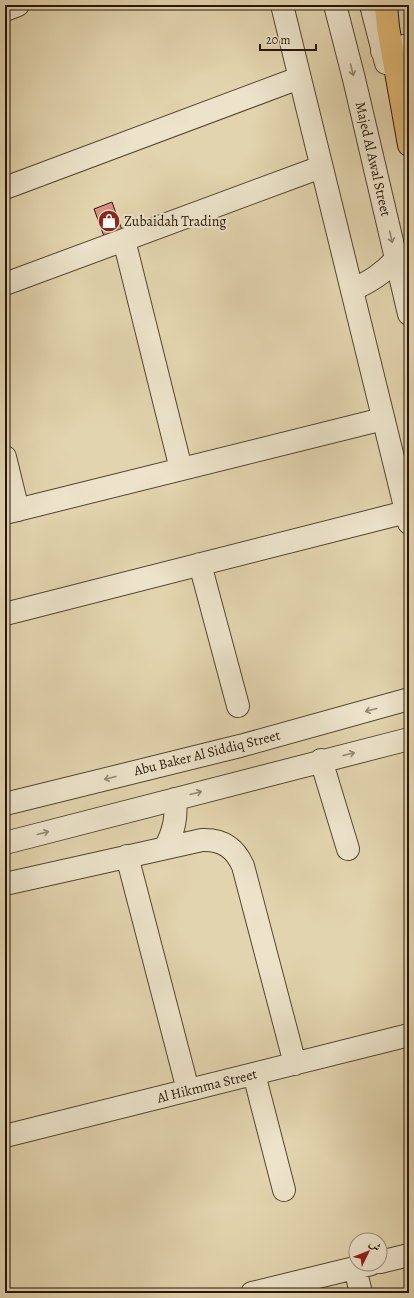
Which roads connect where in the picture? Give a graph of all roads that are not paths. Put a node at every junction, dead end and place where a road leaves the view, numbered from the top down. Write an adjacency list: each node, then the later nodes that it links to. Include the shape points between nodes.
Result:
1 (18, 5): 6 (street)
2 (282, 5): 8 (street)
3 (335, 5): 13 (street, Majed Al Awal Street, one-way to 13)
4 (371, 5): 7 (street)
5 (386, 5): 7 (main road)
6 (5, 10)
7 (394, 49): 9 (main road)
8 (299, 78): 10 (street); 11 (street)
9 (409, 145)
10 (321, 167): 12 (street); 15 (street)
11 (5, 188)
12 (124, 240): 14 (street); 19 (street)
13 (396, 259): 15 (street, via 375,278); 16 (street, Majed Al Awal Street)
14 (5, 284)
15 (352, 290): 16 (street, via 387,290); 17 (street)
16 (407, 305)
17 (383, 418): 19 (street); 21 (street)
18 (5, 457): 20 (street)
19 (181, 469): 20 (street)
20 (12, 512)
21 (408, 518): 22 (street)
22 (200, 564): 23 (street); 25 (street)
23 (5, 614)
24 (409, 699): 29 (street, Abu Baker Al Siddiq Street, one-way to 29, via 240,746)
25 (238, 706)
26 (409, 739): 27 (street, one-way to 26)
27 (321, 760): 28 (street, one-way to 27); 32 (street)
28 (175, 798): 30 (street, one-way to 28); 31 (street, via 175,824)
29 (5, 804)
30 (5, 843)
31 (165, 848): 33 (street); 36 (street, via 211,840 228,845 240,858)
32 (348, 849)
33 (128, 856): 34 (street); 38 (street)
34 (5, 884)
35 (409, 1036): 36 (street, Al Hikmma Street)
36 (295, 1064): 37 (street, Al Hikmma Street)
37 (254, 1074): 38 (street, Al Hikmma Street); 40 (street)
38 (188, 1090): 39 (street, Al Hikmma Street)
39 (5, 1136)
40 (284, 1190)
41 (409, 1255): 42 (street)
42 (388, 1260)
43 (348, 1270): 45 (street)
44 (363, 1272): 46 (street)
45 (252, 1293)
46 (361, 1293)

